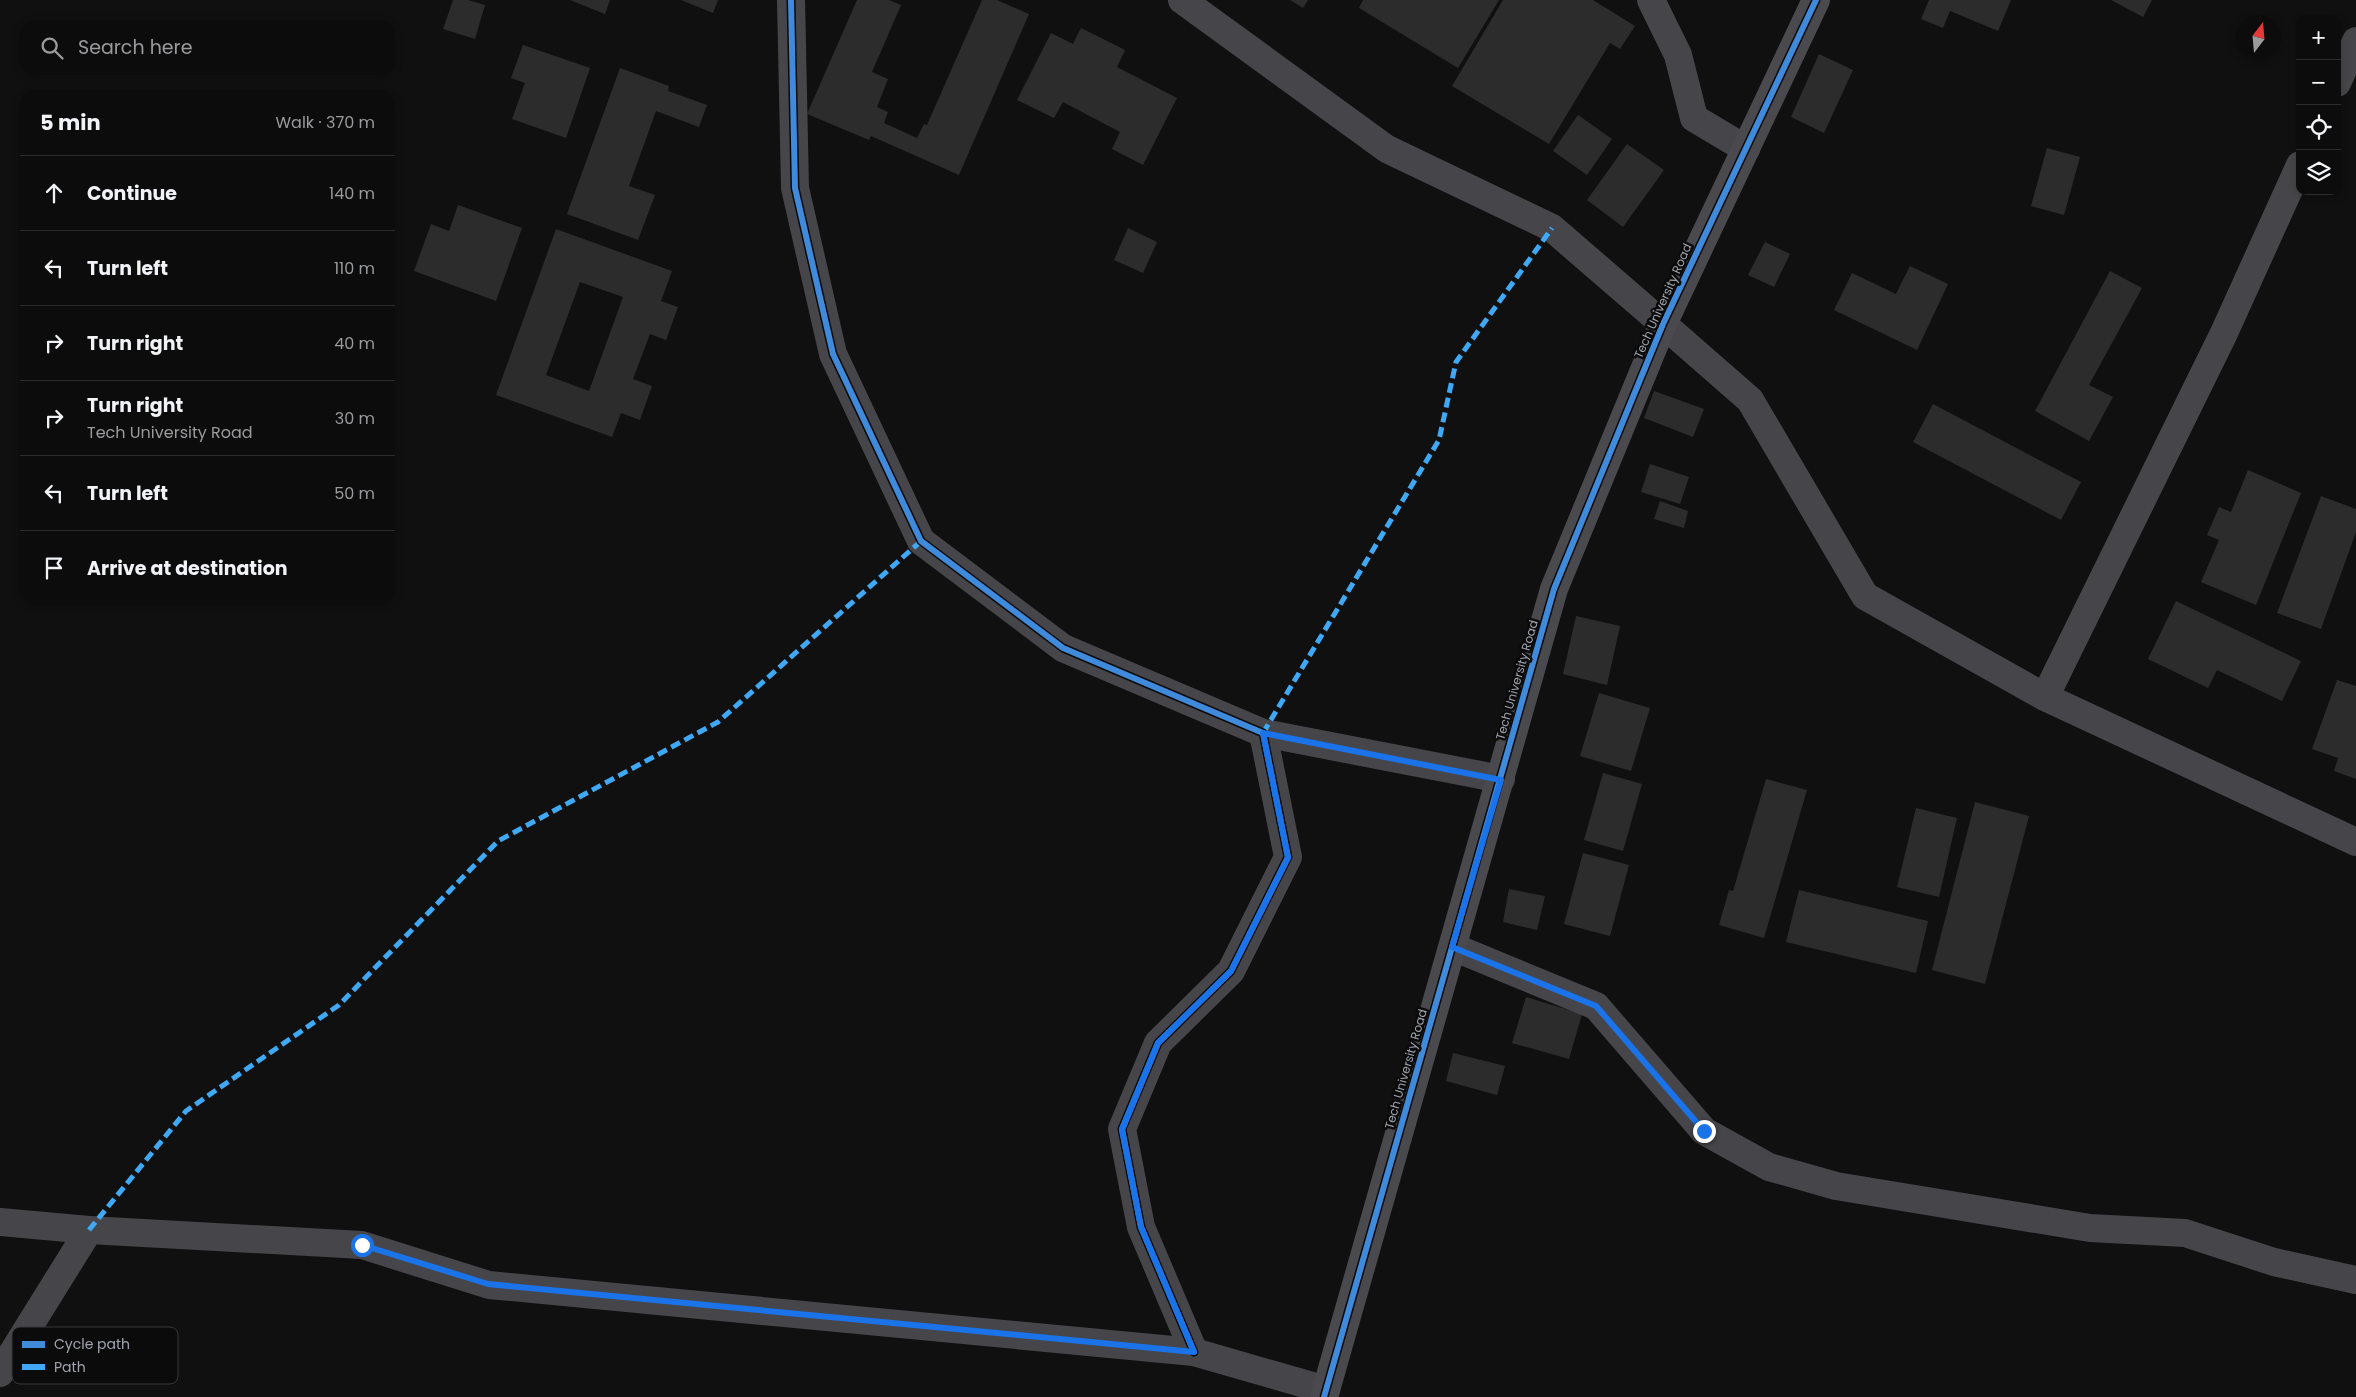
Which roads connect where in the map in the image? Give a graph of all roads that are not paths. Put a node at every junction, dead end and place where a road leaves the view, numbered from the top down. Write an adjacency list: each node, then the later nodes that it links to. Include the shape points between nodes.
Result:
1 (791, 0): 11 (street, via 795,188 833,354 921,541 1063,648)
2 (1182, 0): 9 (street, via 1387,149 1552,228)
3 (1651, 0): 7 (street, via 1678,55 1694,118)
4 (1816, 0): 7 (street, Tech University Road)
5 (2356, 41): 6 (street)
6 (2341, 73)
7 (1746, 149): 9 (street, Tech University Road)
8 (2296, 174): 10 (street, via 2224,332)
9 (1663, 324): 10 (street, via 1750,400 1865,596); 12 (street, Tech University Road, via 1554,589)
10 (2045, 697): 13 (street)
11 (1263, 733): 12 (street); 19 (street, via 1288,858 1231,971 1158,1043 1122,1130 1141,1227)
12 (1501, 780): 14 (street, Tech University Road)
13 (2356, 842)
14 (1452, 947): 17 (street, via 1596,1006 1704,1131 1769,1167 1836,1186 2090,1228 2185,1233 2274,1262); 22 (street, Tech University Road)
15 (0, 1222): 16 (street)
16 (89, 1230): 18 (street); 19 (street, via 362,1245 488,1284)
17 (2356, 1280)
18 (29, 1327)
19 (1194, 1352): 22 (street)
20 (12, 1354): 21 (street)
21 (0, 1373)
22 (1325, 1393)

